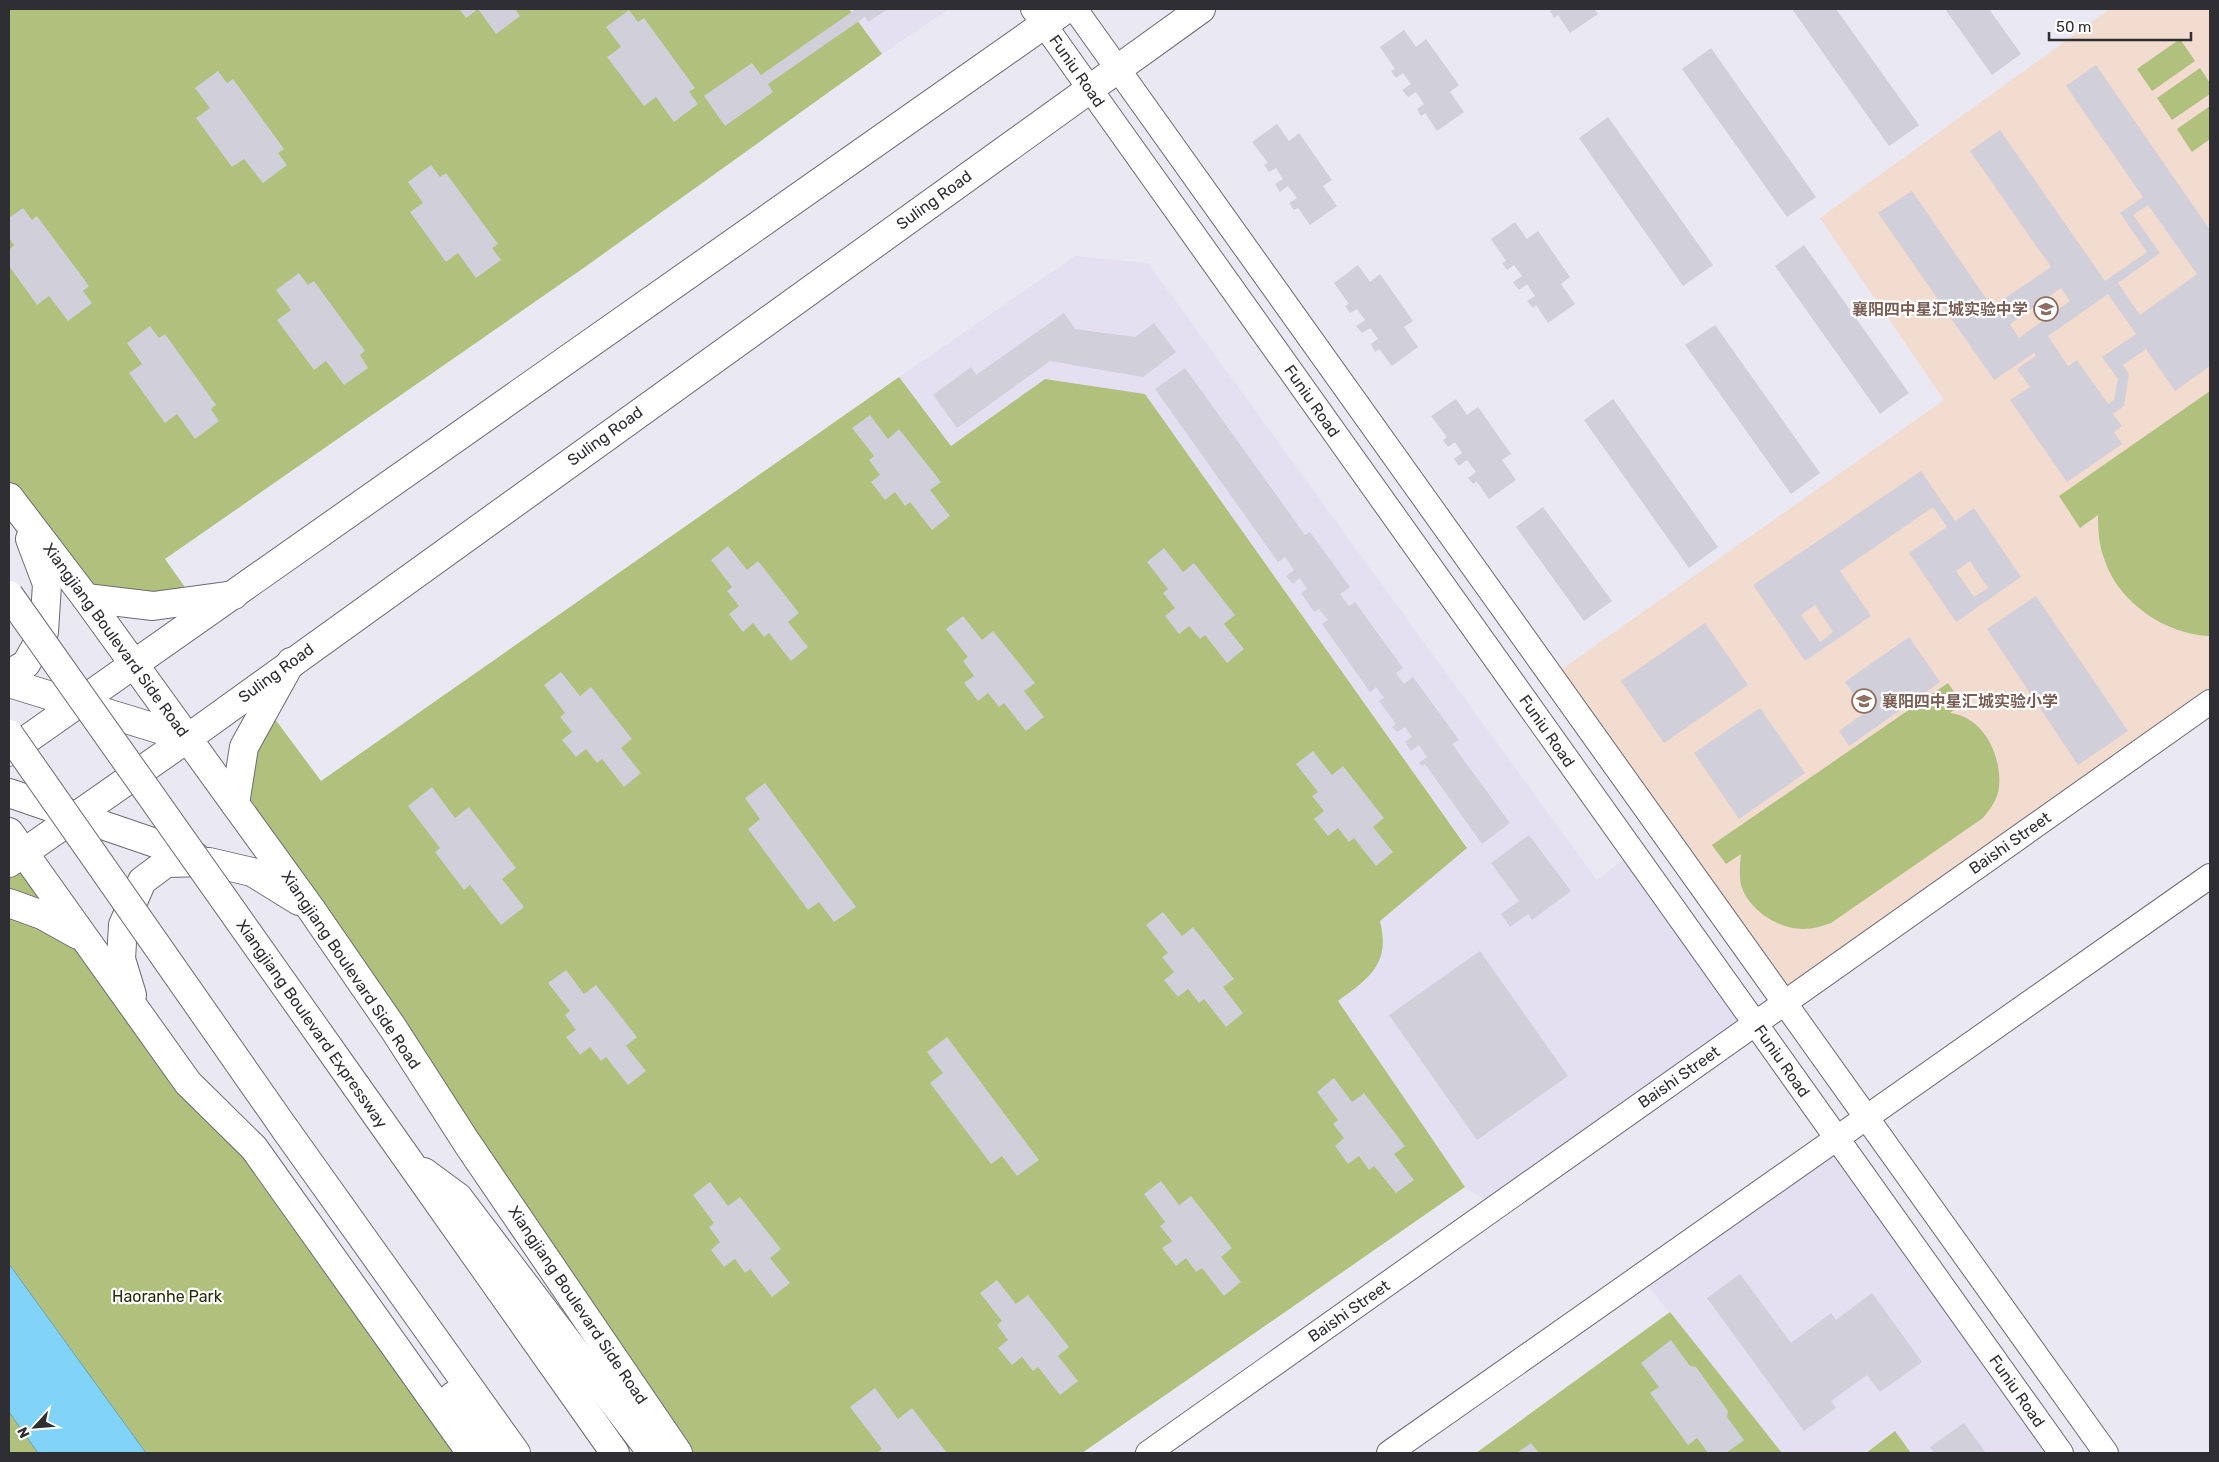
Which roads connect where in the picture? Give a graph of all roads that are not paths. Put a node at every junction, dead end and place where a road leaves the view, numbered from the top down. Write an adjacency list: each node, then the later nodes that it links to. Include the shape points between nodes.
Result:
1 (1066, 9): 4 (main road)
2 (1076, 9): 5 (street)
3 (1201, 9): 5 (main road, Suling Road)
4 (1039, 16): 6 (street, Funiu Road); 9 (main road)
5 (1118, 68): 6 (main road, Suling Road); 29 (street)
6 (1090, 88): 11 (main road, Suling Road); 31 (street, Funiu Road)
7 (14, 504): 10 (main road, Xiangjiang Boulevard Side Road); 13 (main road, via 47,584 44,632 26,664)
8 (9, 595): 34 (main road, Xiangjiang Boulevard Expressway, bridge)
9 (234, 595): 10 (main road, via 153,606); 12 (main road)
10 (86, 598): 12 (main road, Xiangjiang Boulevard Side Road)
11 (291, 662): 18 (main road, Suling Road); 21 (main road, via 244,748)
12 (134, 664): 16 (main road); 18 (main road, Xiangjiang Boulevard Side Road)
13 (9, 674)
14 (9, 683): 16 (main road)
15 (2210, 702): 29 (street, Baishi Street)
16 (77, 704): 18 (main road); 19 (main road)
17 (9, 734): 35 (main road, bridge)
18 (188, 738): 21 (main road, Xiangjiang Boulevard Side Road); 22 (main road, Suling Road)
19 (9, 752)
20 (9, 793): 22 (main road)
21 (235, 804): 27 (main road, Xiangjiang Boulevard Side Road)
22 (76, 816): 23 (main road, Suling Road); 24 (main road)
23 (13, 849): 28 (main road)
24 (209, 862): 27 (main road, via 252,872); 30 (main road, via 166,863 142,881 123,925 121,959)
25 (2210, 876): 32 (street)
26 (9, 903): 28 (main road, via 42,915)
27 (311, 909): 41 (main road, Xiangjiang Boulevard Side Road)
28 (82, 937): 30 (main road)
29 (1785, 1002): 31 (street, Baishi Street); 32 (street)
30 (136, 1012): 36 (main road, via 188,1083 254,1148)
31 (1755, 1024): 33 (street, Funiu Road); 42 (street, Baishi Street)
32 (1866, 1116): 33 (street); 45 (street)
33 (1836, 1137): 43 (street); 44 (street, Funiu Road)
34 (405, 1158): 39 (main road, Xiangjiang Boulevard Expressway); 40 (main road, via 458,1197)
35 (359, 1233): 37 (main road, via 411,1336); 38 (main road)
36 (471, 1453)
37 (492, 1453)
38 (516, 1453)
39 (615, 1453)
40 (652, 1453)
41 (678, 1453)
42 (1148, 1453)
43 (1389, 1453)
44 (2061, 1453)
45 (2106, 1453)

